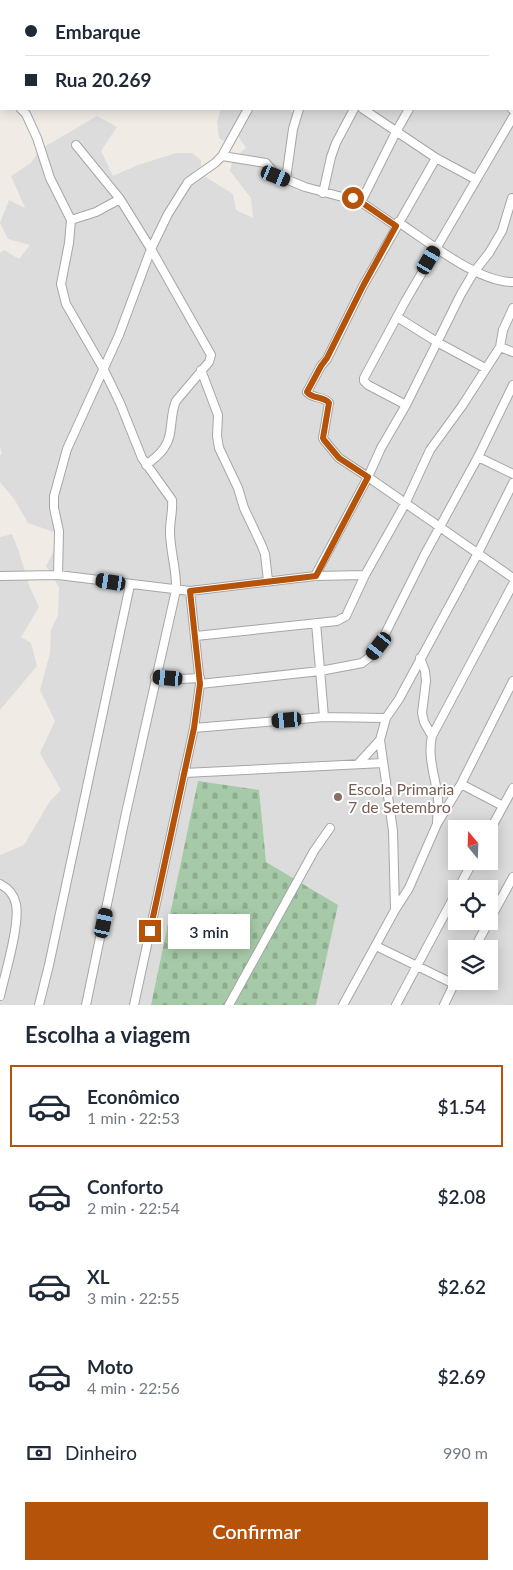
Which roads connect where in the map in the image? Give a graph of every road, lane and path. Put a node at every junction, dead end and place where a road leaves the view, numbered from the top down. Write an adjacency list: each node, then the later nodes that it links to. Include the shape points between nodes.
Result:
1 (21, 110): 18 (street, via 37,138 50,178)
2 (247, 110): 10 (street)
3 (299, 110): 13 (street)
4 (353, 110): 14 (street, via 336,143)
5 (364, 110): 8 (street)
6 (408, 110): 8 (street)
7 (513, 117): 12 (street)
8 (396, 132): 11 (street); 17 (street)
9 (76, 146): 16 (street)
10 (222, 156): 13 (street, via 266,163 276,176); 21 (street, via 188,182)
11 (436, 158): 12 (street); 19 (street)
12 (475, 179): 20 (street)
13 (286, 180): 14 (street)
14 (323, 192): 17 (street)
15 (512, 198): 22 (street, via 502,231)
16 (120, 199): 18 (street); 21 (street)
17 (361, 202): 19 (street)
18 (71, 220): 29 (street, via 61,284 63,298)
19 (397, 224): 20 (street); 37 (street, via 307,392 329,403 324,440 339,458)
20 (436, 247): 22 (street); 25 (street)
21 (152, 249): 29 (street); 31 (street, via 211,355)
22 (474, 272): 23 (street, via 494,280); 26 (street)
23 (513, 282)
24 (513, 308): 27 (street, via 503,330)
25 (397, 317): 26 (street); 33 (street, via 364,382)
26 (437, 342): 30 (street); 33 (street)
27 (500, 347): 28 (street); 30 (street)
28 (513, 352)
29 (103, 368): 35 (street); 43 (street, via 67,449 54,496 59,531)
30 (485, 368): 39 (street, via 430,450)
31 (201, 370): 35 (street, via 176,401 168,442); 47 (street, via 218,415 219,448 265,554)
32 (513, 385): 34 (street)
33 (406, 405): 37 (street)
34 (478, 457): 36 (street); 40 (street)
35 (146, 465): 50 (street, via 172,500 170,530)
36 (513, 474)
37 (368, 477): 39 (street); 45 (street)
38 (513, 483): 41 (street)
39 (405, 504): 40 (street); 42 (street)
40 (440, 529): 41 (street); 55 (street, via 371,656 362,663)
41 (478, 553): 46 (street); 54 (street)
42 (365, 574): 45 (street); 52 (street, via 346,616 337,621)
43 (58, 575): 44 (street); 49 (street)
44 (0, 576)
45 (316, 576): 47 (street)
46 (513, 578)
47 (268, 581): 51 (street)
48 (513, 584): 62 (street)
49 (130, 585): 50 (street); 83 (street)
50 (176, 590): 51 (street); 56 (street)
51 (190, 591): 53 (street)
52 (316, 623): 53 (street); 55 (street)
53 (196, 636): 57 (street)
54 (420, 658): 60 (street); 62 (street, via 426,681 422,713)
55 (320, 671): 57 (street); 59 (street)
56 (155, 678): 57 (street); 84 (street)
57 (200, 681): 61 (street)
58 (513, 681): 67 (street)
59 (324, 717): 60 (street); 61 (street)
60 (386, 718): 63 (street)
61 (194, 728): 66 (street)
62 (432, 736): 71 (street, via 431,757 438,800)
63 (380, 740): 64 (street); 65 (street)
64 (383, 763): 65 (street); 76 (street, via 393,831)
65 (358, 764): 66 (street)
66 (184, 773): 85 (street)
67 (461, 784): 69 (street); 71 (street)
68 (513, 788): 69 (street)
69 (503, 806): 70 (street)
70 (495, 820)
71 (436, 824): 76 (street, via 409,888)
72 (330, 828): 86 (street)
73 (513, 877): 77 (street)
74 (0, 884): 82 (street, via 12,894 16,905 16,924)
75 (448, 908): 79 (street)
76 (395, 910): 78 (street)
77 (479, 940)
78 (376, 946): 79 (street); 87 (street)
79 (418, 965): 80 (street); 88 (street)
80 (448, 979)
81 (451, 990): 89 (street)
82 (0, 996)
83 (40, 1005)
84 (86, 1005)
85 (134, 1005)
86 (229, 1005)
87 (343, 1005)
88 (396, 1005)
89 (444, 1005)

